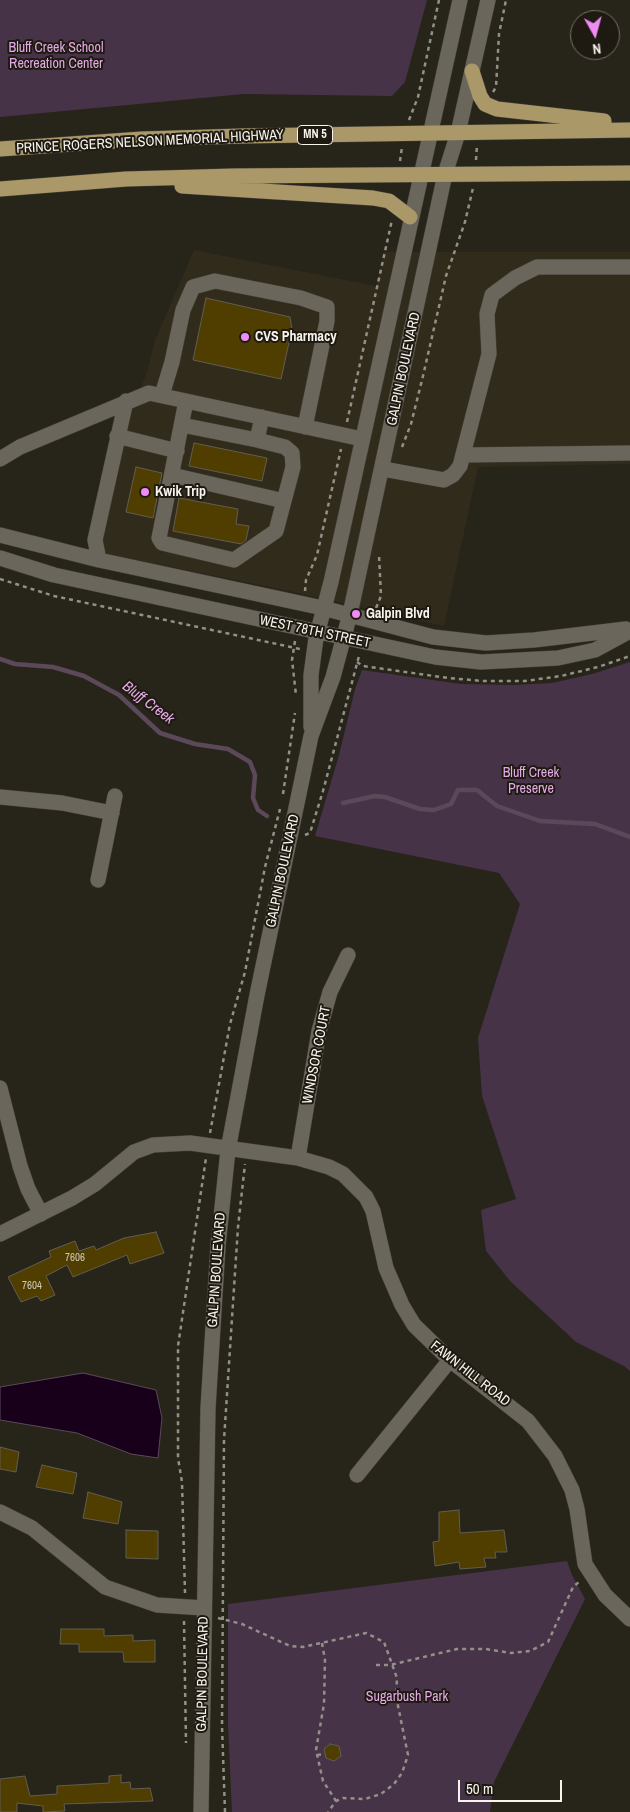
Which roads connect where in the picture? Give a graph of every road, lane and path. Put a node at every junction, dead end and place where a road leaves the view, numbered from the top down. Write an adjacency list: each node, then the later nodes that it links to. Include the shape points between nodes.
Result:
1 (439, 0): 12 (path, via 418,97)
2 (460, 0): 11 (street, GALPIN BOULEVARD)
3 (488, 0): 5 (street, GALPIN BOULEVARD)
4 (506, 0): 6 (path, via 499,34 496,87)
5 (472, 71): 6 (main road); 10 (street, GALPIN BOULEVARD)
6 (485, 104): 7 (main road, via 508,112)
7 (630, 124)
8 (630, 130): 9 (main road, PRINCE ROGERS NELSON MEMORIAL HIGHWAY / MN 5)
9 (477, 132): 10 (main road, PRINCE ROGERS NELSON MEMORIAL HIGHWAY / MN 5); 18 (path)
10 (458, 133): 11 (main road, PRINCE ROGERS NELSON MEMORIAL HIGHWAY / MN 5); 17 (street, GALPIN BOULEVARD)
11 (429, 134): 12 (main road, PRINCE ROGERS NELSON MEMORIAL HIGHWAY / MN 5); 16 (street, GALPIN BOULEVARD)
12 (404, 135): 13 (main road, PRINCE ROGERS NELSON MEMORIAL HIGHWAY / MN 5, via 152,139); 15 (path)
13 (0, 149)
14 (630, 173): 18 (main road)
15 (400, 174): 16 (main road); 19 (main road)
16 (421, 174): 17 (main road); 22 (street, GALPIN BOULEVARD)
17 (445, 174): 18 (main road); 38 (street, GALPIN BOULEVARD)
18 (475, 174): 38 (path, via 465,222 446,276 411,424)
19 (126, 180): 20 (main road); 21 (main road, via 373,198 389,201)
20 (0, 189)
21 (396, 207): 22 (main road); 30 (path)
22 (410, 217): 32 (street, GALPIN BOULEVARD)
23 (630, 267): 36 (street, via 537,267 492,295 487,314 490,354)
24 (162, 396): 25 (street, via 148,393); 26 (street); 29 (street, via 183,310 193,287 215,281 301,298 327,307)
25 (126, 401): 31 (street); 37 (street, via 20,447)
26 (186, 401): 27 (street); 28 (street)
27 (262, 417): 29 (street); 33 (street)
28 (182, 424): 33 (street); 34 (street)
29 (305, 427): 30 (street)
30 (344, 435): 32 (street); 46 (path, via 317,555 306,580)
31 (117, 436): 34 (street); 44 (street, via 95,540)
32 (362, 439): 47 (street, GALPIN BOULEVARD)
33 (257, 440): 40 (street, via 285,447 292,453 293,467)
34 (177, 451): 39 (street)
35 (630, 453): 36 (street)
36 (463, 455): 38 (street, via 460,466 444,480)
37 (0, 459)
38 (388, 470): 48 (street, GALPIN BOULEVARD)
39 (172, 475): 40 (street); 40 (street, via 159,538 162,543 234,560 276,531)
40 (284, 502)
41 (0, 535): 44 (street, WEST 78TH STREET)
42 (379, 548): 49 (path, via 380,596)
43 (0, 558): 50 (street, WEST 78TH STREET, via 54,575)
44 (99, 560): 46 (street, WEST 78TH STREET)
45 (0, 579): 50 (path, via 54,596 293,648)
46 (304, 603): 47 (street, WEST 78TH STREET)
47 (324, 608): 48 (street, WEST 78TH STREET); 52 (street, GALPIN BOULEVARD)
48 (350, 614): 49 (street, WEST 78TH STREET); 53 (street, GALPIN BOULEVARD)
49 (371, 621): 51 (street, WEST 78TH STREET, via 433,637 486,642)
50 (298, 628): 52 (street, WEST 78TH STREET)
51 (630, 630): 54 (street, WEST 78TH STREET, via 595,650 524,661 481,662 435,657)
52 (317, 632): 53 (street, WEST 78TH STREET); 55 (street, GALPIN BOULEVARD, via 311,675)
53 (343, 638): 54 (street, WEST 78TH STREET); 55 (street, GALPIN BOULEVARD, via 334,677)
54 (364, 642): 59 (path, via 310,834)
55 (311, 736): 59 (street, GALPIN BOULEVARD)
56 (115, 796): 58 (street)
57 (0, 797): 58 (street, via 62,803)
58 (112, 813): 60 (street)
59 (290, 839): 63 (street, GALPIN BOULEVARD)
60 (98, 880)
61 (348, 955): 65 (street, WINDSOR COURT, via 330,992 319,1031)
62 (0, 1088): 66 (street, via 20,1166)
63 (228, 1150): 64 (street, FAWN HILL ROAD); 66 (street, FAWN HILL ROAD, via 190,1143 153,1144 134,1152 95,1184); 72 (street, GALPIN BOULEVARD, via 218,1246 208,1408)
64 (246, 1151): 65 (street, FAWN HILL ROAD); 73 (path, via 224,1440)
65 (298, 1158): 68 (street, FAWN HILL ROAD, via 330,1166 366,1197 373,1211 386,1268 402,1305 414,1325)
66 (41, 1214): 67 (street, FAWN HILL ROAD)
67 (0, 1234)
68 (450, 1360): 69 (street); 71 (street, FAWN HILL ROAD, via 510,1404 555,1456 572,1490 585,1564)
69 (357, 1475)
70 (0, 1512): 72 (street, via 32,1528 105,1587 157,1605)
71 (590, 1574): 75 (street, FAWN HILL ROAD, via 605,1595); 77 (path, via 573,1588 548,1642 530,1651 511,1653 457,1649)
72 (204, 1608): 85 (street, GALPIN BOULEVARD)
73 (224, 1618): 76 (path, via 290,1646); 86 (path, via 222,1726)
74 (184, 1619): 81 (path)
75 (630, 1619)
76 (322, 1644): 77 (path, via 366,1633 384,1642); 83 (path, via 324,1704)
77 (394, 1664): 78 (path); 80 (path)
78 (376, 1665)
79 (388, 1700): 80 (path)
80 (396, 1701): 84 (path, via 408,1755 401,1777 375,1797)
81 (186, 1743)
82 (325, 1754): 83 (path)
83 (317, 1756): 84 (path, via 322,1781)
84 (336, 1801): 87 (path)
85 (202, 1812)
86 (225, 1812)
87 (328, 1812)

